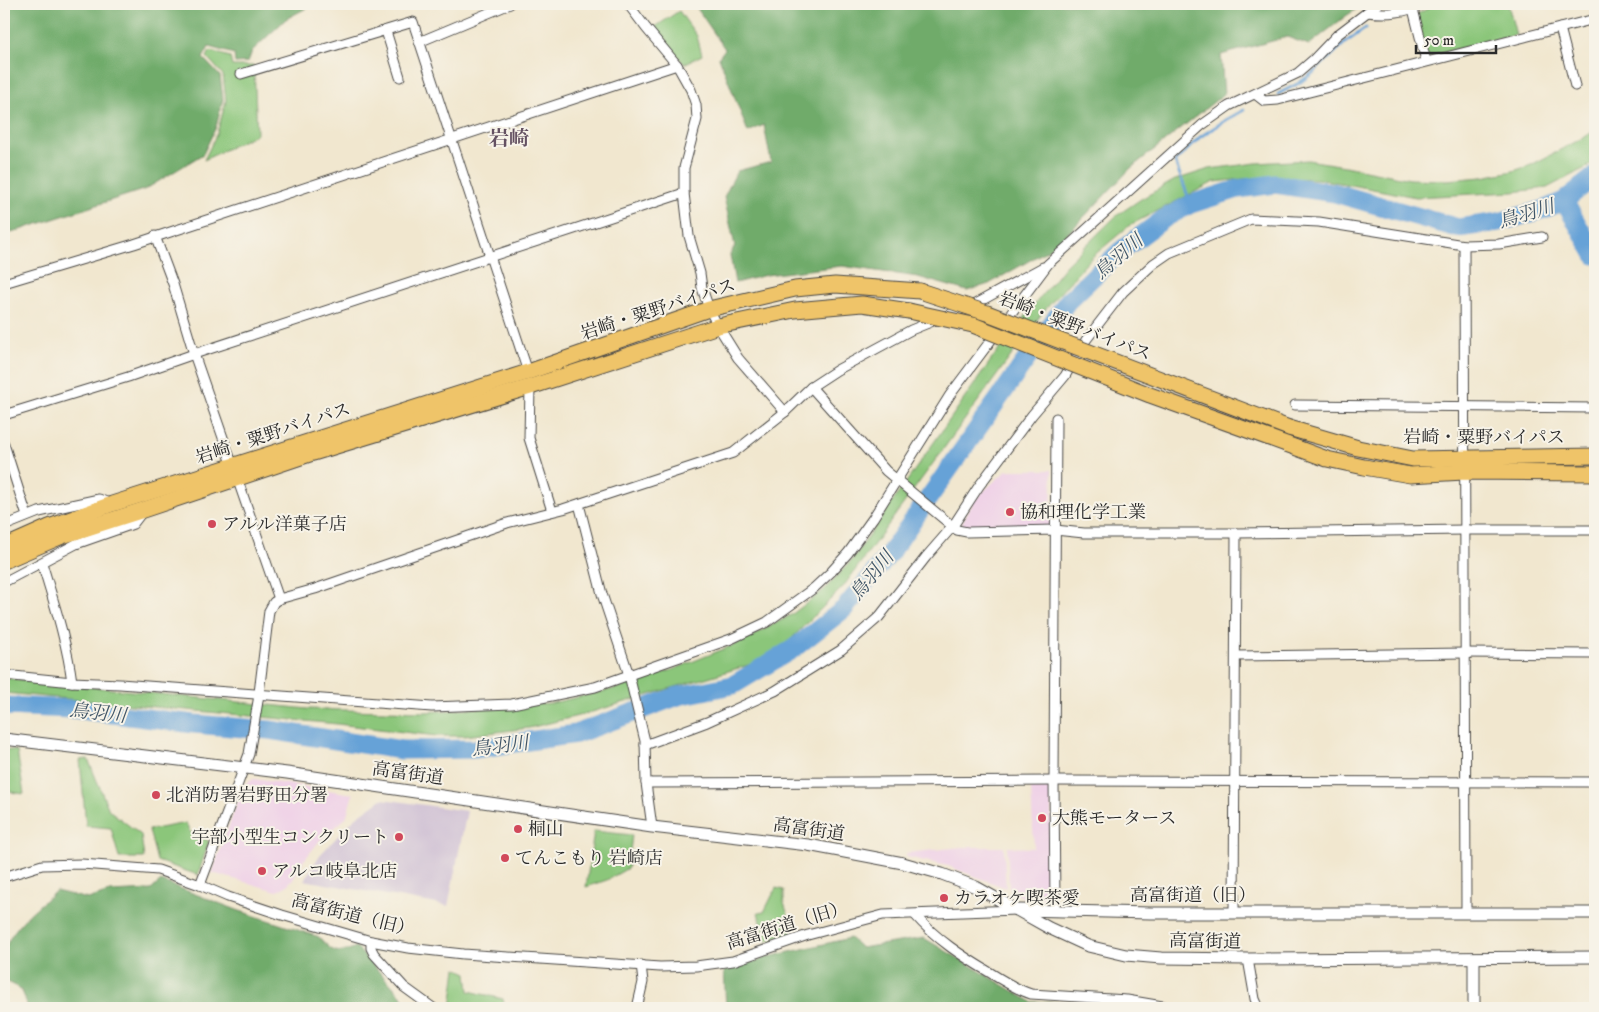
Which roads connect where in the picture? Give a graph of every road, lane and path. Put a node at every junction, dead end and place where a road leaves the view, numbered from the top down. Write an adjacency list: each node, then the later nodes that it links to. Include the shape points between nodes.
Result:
1 (510, 4): 10 (street)
2 (628, 4): 12 (street)
3 (1378, 4): 6 (street)
4 (1425, 4): 5 (street)
5 (1412, 9): 6 (street, via 1385,15); 11 (street)
6 (1367, 12): 16 (street, via 1298,73)
7 (1595, 19): 8 (street)
8 (1560, 28): 11 (street); 15 (street)
9 (386, 30): 10 (street, via 412,22); 13 (street); 14 (street)
10 (419, 42): 17 (street)
11 (1426, 61): 16 (street, via 1278,100 1264,101)
12 (677, 65): 17 (street); 18 (street, via 691,90 697,119 684,168)
13 (241, 74)
14 (400, 77)
15 (1575, 86)
16 (1255, 94): 23 (street, via 1229,106 1202,125)
17 (452, 139): 19 (street); 22 (street)
18 (684, 193): 22 (street); 25 (street, via 689,236)
19 (155, 236): 24 (street); 27 (street)
20 (1542, 236): 21 (street, via 1499,244)
21 (1464, 245): 31 (street); 47 (street, via 1318,222 1251,219 1169,253 1123,292 1086,340 1065,376)
22 (489, 256): 27 (street); 28 (street)
23 (1048, 264): 29 (street, via 975,304 910,330); 41 (street, via 950,395)
24 (4, 283)
25 (709, 309): 26 (street); 28 (highway, 岩崎・粟野バイパス); 38 (highway, 岩崎・粟野バイパス, bridge, via 795,289 835,285 920,291 987,313 1289,428 1358,448)
26 (718, 326): 28 (highway, 岩崎・粟野バイパス); 33 (street, via 738,358); 38 (highway, 岩崎・粟野バイパス, bridge, via 795,310 862,304 909,311 973,325 1150,395 1327,459 1410,475)
27 (194, 354): 34 (street); 39 (street)
28 (529, 379): 39 (highway, 岩崎・粟野バイパス); 45 (street, via 529,438)
29 (812, 387): 33 (street); 41 (street)
30 (1295, 405): 31 (street)
31 (1465, 407): 32 (street); 38 (street)
32 (1595, 408)
33 (785, 412): 43 (street, via 733,453)
34 (4, 415)
35 (1056, 418): 49 (street)
36 (4, 444): 46 (street)
37 (1595, 456): 38 (highway, 岩崎・粟野バイパス)
38 (1464, 466): 40 (highway, 岩崎・粟野バイパス); 50 (street)
39 (235, 472): 42 (highway, 岩崎・粟野バイパス); 44 (highway, 岩崎・粟野バイパス); 57 (street)
40 (1595, 473)
41 (897, 481): 47 (street); 62 (street, via 848,553 814,588 767,622)
42 (112, 504): 46 (street, via 99,499); 53 (highway, 岩崎・粟野バイパス, via 49,527)
43 (579, 504): 45 (street); 62 (street, via 602,594)
44 (143, 510): 53 (highway, 岩崎・粟野バイパス, via 62,536); 55 (street, via 133,524 76,544)
45 (552, 511): 57 (street)
46 (27, 516): 48 (street)
47 (951, 524): 49 (street, via 957,530 967,532); 66 (street, via 879,617 842,650 775,691 707,722)
48 (4, 526)
49 (1055, 530): 52 (street, via 1084,533); 68 (street)
50 (1464, 530): 51 (street); 52 (street); 58 (street)
51 (1595, 530)
52 (1236, 533): 60 (street)
53 (13, 547): 54 (highway, 岩崎・粟野バイパス)
54 (4, 561)
55 (42, 563): 56 (street); 63 (street, via 70,662)
56 (4, 582)
57 (279, 599): 64 (street, via 269,611)
58 (1465, 653): 59 (street); 60 (street); 70 (street)
59 (1595, 654)
60 (1236, 656): 69 (street)
61 (4, 675): 63 (street)
62 (630, 677): 64 (street, via 512,704 432,707); 66 (street)
63 (72, 682): 64 (street)
64 (258, 698): 67 (street)
65 (4, 739): 67 (street, 高富街道)
66 (645, 743): 72 (street)
67 (245, 767): 73 (street, 高富街道); 75 (street)
68 (1054, 781): 69 (street); 72 (street); 77 (street)
69 (1235, 781): 70 (street); 78 (street)
70 (1465, 781): 71 (street); 79 (street)
71 (1595, 782)
72 (646, 783): 73 (street)
73 (652, 827): 76 (street, 高富街道, via 808,845 903,863 976,887)
74 (4, 877): 75 (street, 高富街道（旧）, via 42,865 82,864 158,870)
75 (200, 885): 82 (street, 高富街道（旧）, via 282,915)
76 (1018, 910): 77 (street, 高富街道（旧）); 81 (street, 高富街道（旧）); 84 (street, 高富街道, via 1088,946 1126,955)
77 (1055, 910): 78 (street, 高富街道（旧）)
78 (1234, 912): 79 (street, 高富街道（旧）)
79 (1466, 913): 80 (street, 高富街道（旧）)
80 (1595, 913)
81 (915, 915): 86 (street, 高富街道（旧）, via 882,915 733,961 696,966); 89 (street, via 960,955 1031,994 1127,1000)
82 (371, 941): 86 (street, 高富街道（旧）, via 454,953); 87 (street, via 374,954 404,987)
83 (1595, 958): 85 (street, 高富街道)
84 (1248, 959): 85 (street, 高富街道); 90 (street)
85 (1474, 959): 91 (street)
86 (641, 965): 88 (street, via 643,982)
87 (433, 1008)
88 (637, 1008)
89 (1174, 1008)
90 (1258, 1008)
91 (1474, 1008)

